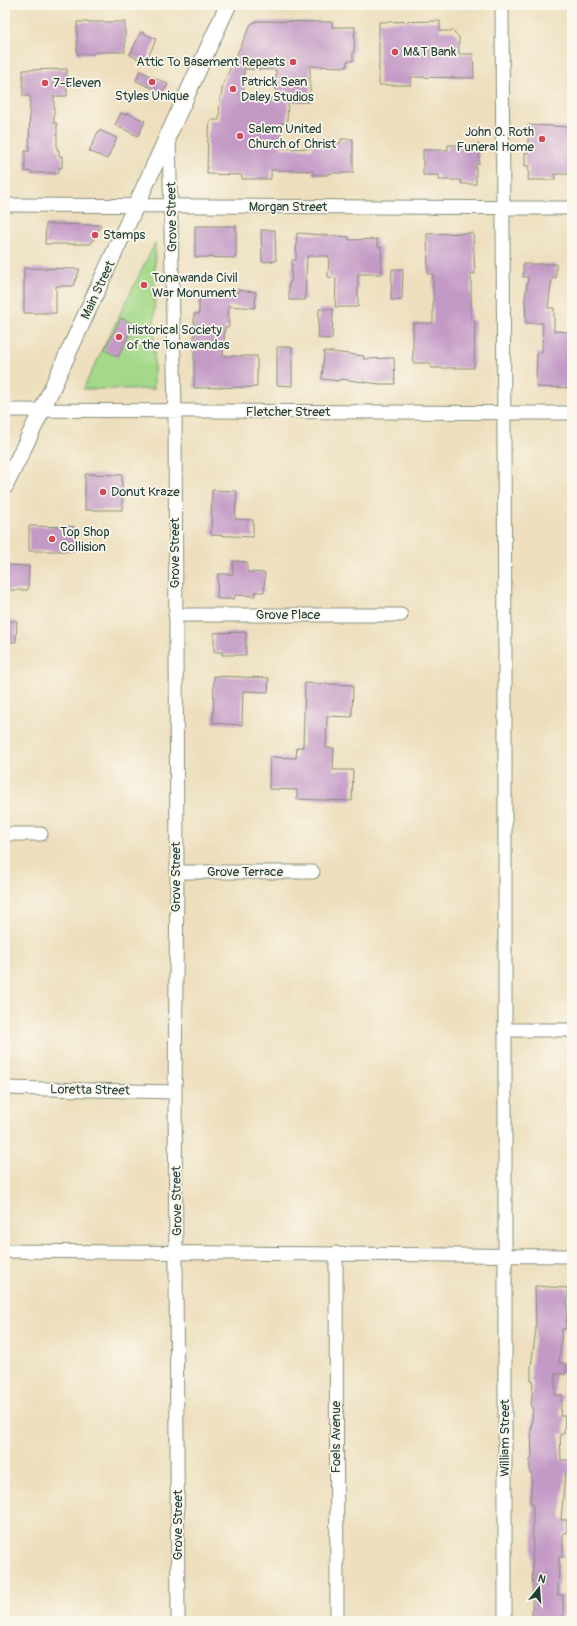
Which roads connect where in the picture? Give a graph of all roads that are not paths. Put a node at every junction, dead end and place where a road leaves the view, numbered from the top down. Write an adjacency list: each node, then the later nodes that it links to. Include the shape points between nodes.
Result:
1 (228, 5): 3 (street, Main Street)
2 (502, 5): 8 (street, William Street)
3 (170, 134): 5 (street, Main Street); 6 (street, Grove Street)
4 (5, 205): 5 (street, Morgan Street)
5 (136, 206): 6 (street, Morgan Street); 10 (street, Main Street)
6 (172, 206): 8 (street, Morgan Street); 11 (street, Grove Street)
7 (572, 208): 8 (street, Morgan Street)
8 (503, 209): 12 (street, William Street)
9 (5, 410): 10 (street, Fletcher Street)
10 (42, 410): 11 (street, Fletcher Street); 14 (street, Main Street)
11 (175, 412): 12 (street, Fletcher Street); 15 (street, Grove Street)
12 (504, 413): 13 (street, Fletcher Street); 21 (street, William Street)
13 (572, 413)
14 (5, 486)
15 (175, 615): 16 (street, Grove Place); 19 (street, Grove Street)
16 (401, 615)
17 (5, 834): 18 (street)
18 (41, 834)
19 (176, 872): 20 (street, Grove Terrace); 24 (street, Grove Street)
20 (312, 872)
21 (504, 1030): 22 (street); 28 (street, William Street)
22 (572, 1030)
23 (5, 1088): 24 (street, Loretta Street)
24 (175, 1092): 26 (street, Grove Street)
25 (5, 1251): 26 (street)
26 (177, 1251): 27 (street); 30 (street, Grove Street)
27 (336, 1253): 28 (street); 31 (street, Foels Avenue)
28 (504, 1256): 29 (street); 32 (street, William Street)
29 (572, 1256)
30 (178, 1621)
31 (337, 1621)
32 (505, 1621)

